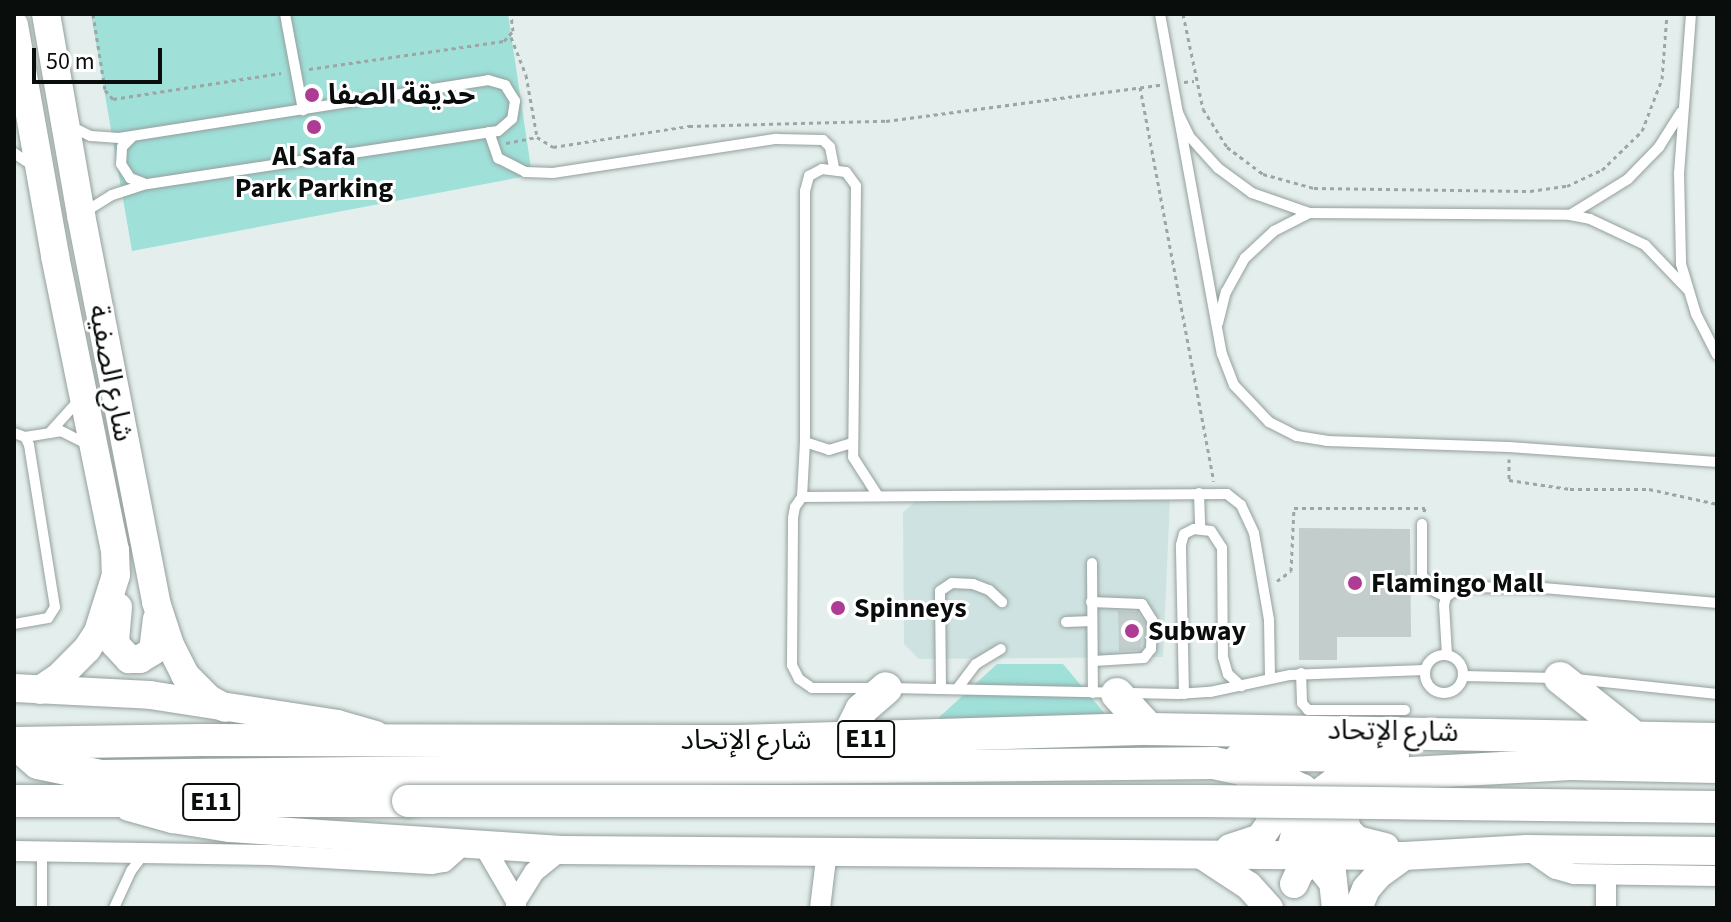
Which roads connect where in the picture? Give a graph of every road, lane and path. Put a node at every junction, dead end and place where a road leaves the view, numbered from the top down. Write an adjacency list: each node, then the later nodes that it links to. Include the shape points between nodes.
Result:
1 (46, 14): 15 (main road, شارع الصفية)
2 (285, 14): 13 (lane)
3 (1160, 14): 10 (lane)
4 (1183, 14): 9 (path)
5 (1667, 14): 9 (path, via 1662,79 1642,131 1602,170 1549,190 1332,189 1279,181 1227,147 1203,109)
6 (1691, 14): 12 (lane)
7 (14, 25): 22 (main road, شارع الصفية, via 23,114)
8 (511, 37): 18 (path, via 528,83)
9 (1194, 81): 10 (path)
10 (1172, 84): 11 (path); 14 (lane)
11 (1140, 87): 18 (path, via 886,121 689,126 558,147 544,145); 39 (path)
12 (1683, 109): 26 (lane, via 1659,147 1628,179); 27 (lane, via 1678,218)
13 (303, 110): 16 (lane, via 488,80 505,85 515,101 512,119); 17 (lane)
14 (1178, 113): 24 (lane, via 1202,153 1235,182 1270,202); 28 (lane)
15 (65, 123): 17 (lane, via 105,138); 25 (main road, شارع الصفية)
16 (489, 132): 19 (lane); 23 (lane)
17 (134, 136): 23 (lane, via 122,147 121,164 130,178)
18 (537, 137): 19 (path)
19 (493, 145): 21 (lane, via 509,167 553,173 776,139 823,140)
20 (14, 153): 22 (lane)
21 (834, 168): 33 (lane, via 815,171 806,183); 34 (lane, via 846,172 856,186)
22 (41, 175): 30 (main road, شارع الصفية)
23 (146, 184): 25 (lane, via 112,195)
24 (1309, 213): 26 (lane); 28 (lane, via 1274,231 1245,258 1226,292)
25 (81, 215): 49 (main road, شارع الصفية)
26 (1570, 215): 27 (lane, via 1610,225 1637,240)
27 (1687, 289): 29 (lane)
28 (1216, 330): 35 (lane, via 1234,385 1255,411 1283,430 1327,441)
29 (1717, 355)
30 (84, 393): 31 (lane); 36 (main road, شارع الصفية)
31 (51, 431): 32 (lane); 36 (lane, via 79,438)
32 (19, 435): 55 (lane, via 29,445 55,610 48,618)
33 (805, 442): 34 (lane, via 829,450); 41 (lane)
34 (852, 443): 40 (lane, via 857,469)
35 (1509, 447): 37 (lane); 42 (path, via 1509,480 1570,489 1649,489)
36 (98, 461): 46 (main road, شارع الصفية)
37 (1717, 462)
38 (1199, 493): 39 (lane); 40 (lane); 44 (lane)
39 (1216, 493): 47 (lane, via 1238,501 1248,514)
40 (878, 496): 41 (lane)
41 (802, 497): 65 (lane, via 793,518 794,673 812,688)
42 (1717, 504)
43 (1422, 524): 47 (path, via 1425,508 1294,508 1291,571); 48 (lane, via 1422,575)
44 (1200, 529): 64 (lane, via 1211,531 1222,548 1223,657 1228,674); 70 (lane, via 1182,539)
45 (1092, 563): 51 (lane)
46 (116, 575): 49 (main road, via 113,639 125,657 140,659 153,651); 67 (main road, شارع الصفية, via 98,632 87,649 59,677)
47 (1265, 591): 62 (lane)
48 (1446, 597): 52 (lane, via 1460,587 1543,588); 57 (lane)
49 (156, 602): 72 (main road, شارع الصفية, via 185,675)
50 (1002, 602): 66 (lane, via 973,584 952,583 940,591)
51 (1091, 602): 53 (lane); 58 (lane, via 1142,604 1152,620 1151,649 1144,658)
52 (1717, 603)
53 (1092, 621): 54 (lane); 58 (lane)
54 (1066, 622)
55 (14, 624)
56 (1001, 649): 68 (lane, via 976,664)
57 (1447, 655): 59 (lane, via 1433,658); 61 (lane, via 1461,665)
58 (1093, 661): 69 (lane)
59 (1425, 670): 60 (lane); 61 (lane, via 1426,682 1441,694 1453,692)
60 (1301, 673): 62 (lane); 73 (lane, via 1302,703 1308,710)
61 (1463, 676): 63 (lane)
62 (1270, 678): 64 (lane)
63 (1560, 678): 71 (lane); 75 (highway)
64 (1241, 686): 70 (lane)
65 (886, 688): 66 (lane); 78 (highway, via 861,710)
66 (941, 688): 68 (lane)
67 (27, 689): 72 (main road, via 150,695)
68 (957, 689): 69 (lane)
69 (1105, 693): 70 (lane); 74 (highway)
70 (1184, 694)
71 (1717, 694)
72 (225, 708): 76 (main road, via 337,724)
73 (1405, 710)
74 (1149, 729): 75 (highway, شارع الإتحاد / E11); 78 (highway, شارع الإتحاد / E11)
75 (1633, 736): 77 (highway, شارع الإتحاد / E11)
76 (387, 739): 78 (highway, شارع الإتحاد / E11); 79 (highway, شارع الإتحاد / E11)
77 (1717, 739)
78 (846, 740)
79 (14, 743): 80 (highway, via 38,763 101,776)
80 (1214, 763): 82 (highway, via 1262,756 1471,757); 85 (highway, via 1288,781); 97 (main road, via 1263,798 1272,821 1260,838)
81 (1717, 767): 82 (highway)
82 (1507, 768): 83 (highway)
83 (1382, 773): 85 (highway, via 1339,781); 93 (main road, via 1346,803 1347,830 1357,840 1379,847)
84 (14, 801): 86 (highway, E11)
85 (1312, 801): 101 (highway, via 1324,822); 102 (highway, via 1300,821)
86 (118, 803): 87 (highway, E11, bridge, via 1172,801); 88 (main road, via 230,828)
87 (1717, 807)
88 (474, 846): 90 (main road); 96 (street, via 431,864); 103 (street)
89 (1527, 849): 93 (main road); 94 (main road); 99 (street, via 1565,872)
90 (561, 850): 92 (main road); 103 (street, via 534,872)
91 (14, 851): 95 (street)
92 (827, 851): 97 (main road); 106 (street)
93 (1466, 851): 98 (main road)
94 (1717, 851)
95 (42, 852): 96 (street); 104 (lane)
96 (144, 854): 105 (lane)
97 (1202, 855): 102 (main road); 107 (main road, via 1249,886)
98 (1404, 856): 101 (main road); 108 (main road, via 1366,889)
99 (1606, 876): 100 (street); 109 (street)
100 (1717, 876)
101 (1333, 881): 102 (main road)
102 (1295, 882)
103 (516, 904)
104 (42, 908)
105 (114, 908)
106 (820, 908)
107 (1269, 908)
108 (1358, 908)
109 (1606, 908)

